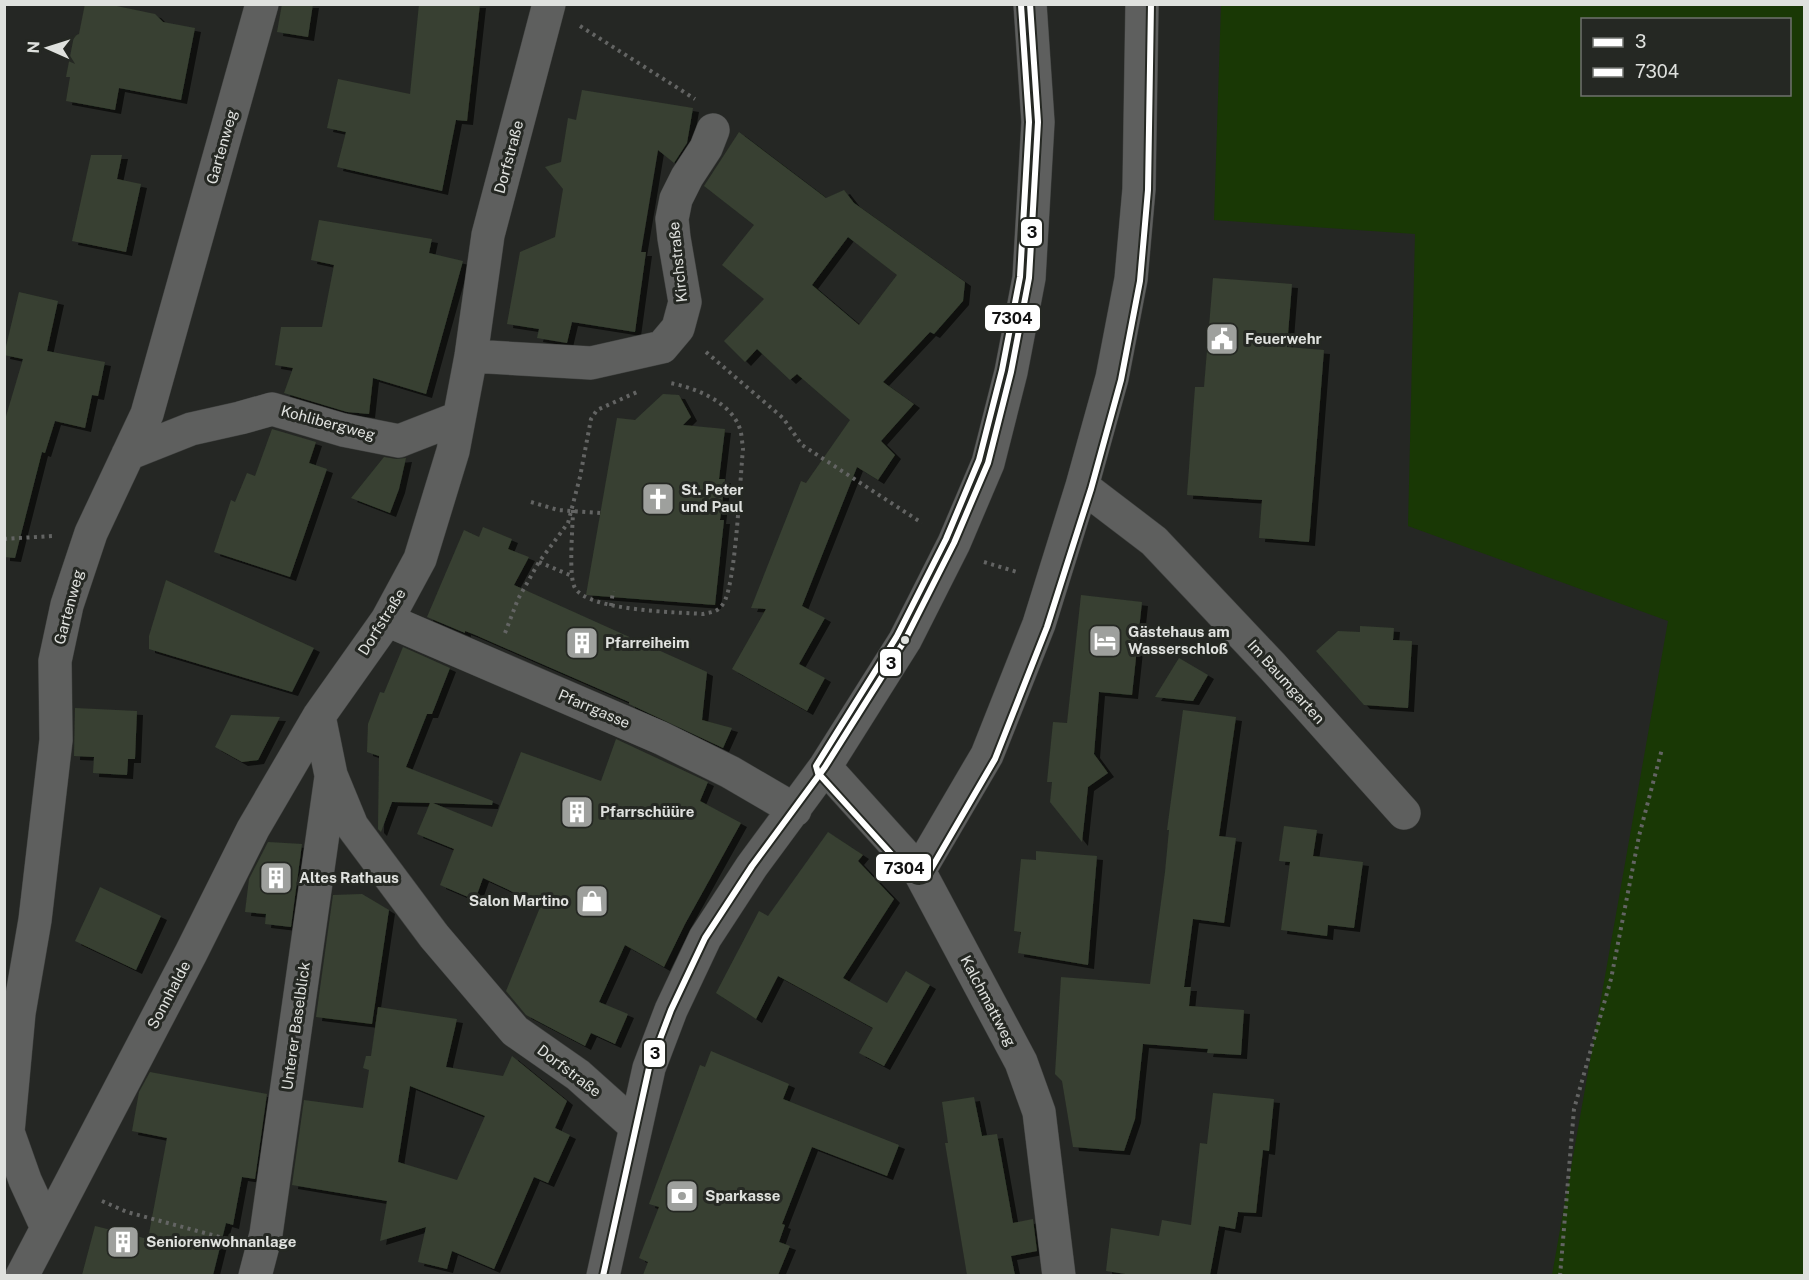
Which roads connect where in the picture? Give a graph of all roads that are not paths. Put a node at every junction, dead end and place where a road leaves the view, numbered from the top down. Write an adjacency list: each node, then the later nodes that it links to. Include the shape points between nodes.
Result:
1 (262, 4): 8 (street, Gartenweg, via 147,414)
2 (1030, 4): 12 (street, via 1038,122 1029,278 988,463 954,543 905,640)
3 (1142, 4): 9 (street, via 1139,189 1131,279 1112,378)
4 (549, 6): 6 (street, Dorfstraße, via 488,235)
5 (713, 130): 6 (street, Kirchstraße, via 676,199 672,219 685,302 678,328 662,347 591,363)
6 (471, 356): 7 (street, Dorfstraße)
7 (458, 418): 8 (street, Kohlibergweg, via 399,441 343,430 272,408 191,429); 10 (street, Dorfstraße, via 453,451 420,559)
8 (128, 454): 18 (street, Gartenweg, via 91,533 67,605 55,661 56,740 35,921 19,1013 8,1132)
9 (1082, 486): 15 (street, Im Baumgarten, via 1154,541); 16 (street, via 1039,624 987,755)
10 (387, 620): 11 (street, Dorfstraße); 14 (street, Pfarrgasse, via 661,738)
11 (319, 716): 13 (street, Dorfstraße); 18 (street, Sonnhalde, via 253,829)
12 (825, 767): 14 (street); 16 (street, Kalchmattweg)
13 (331, 775): 17 (street, Dorfstraße, via 352,826 434,936 515,1031 578,1075); 19 (street, Unterer Baselblick, via 268,1222)
14 (795, 810): 17 (street, via 705,938 653,1058)
15 (1404, 813)
16 (919, 871): 22 (street, Kalchmattweg, via 1021,1062 1039,1112)
17 (635, 1126): 21 (street)
18 (47, 1228): 20 (street, Sonnhalde)
19 (259, 1262)
20 (22, 1275)
21 (603, 1275)
22 (1059, 1275)

